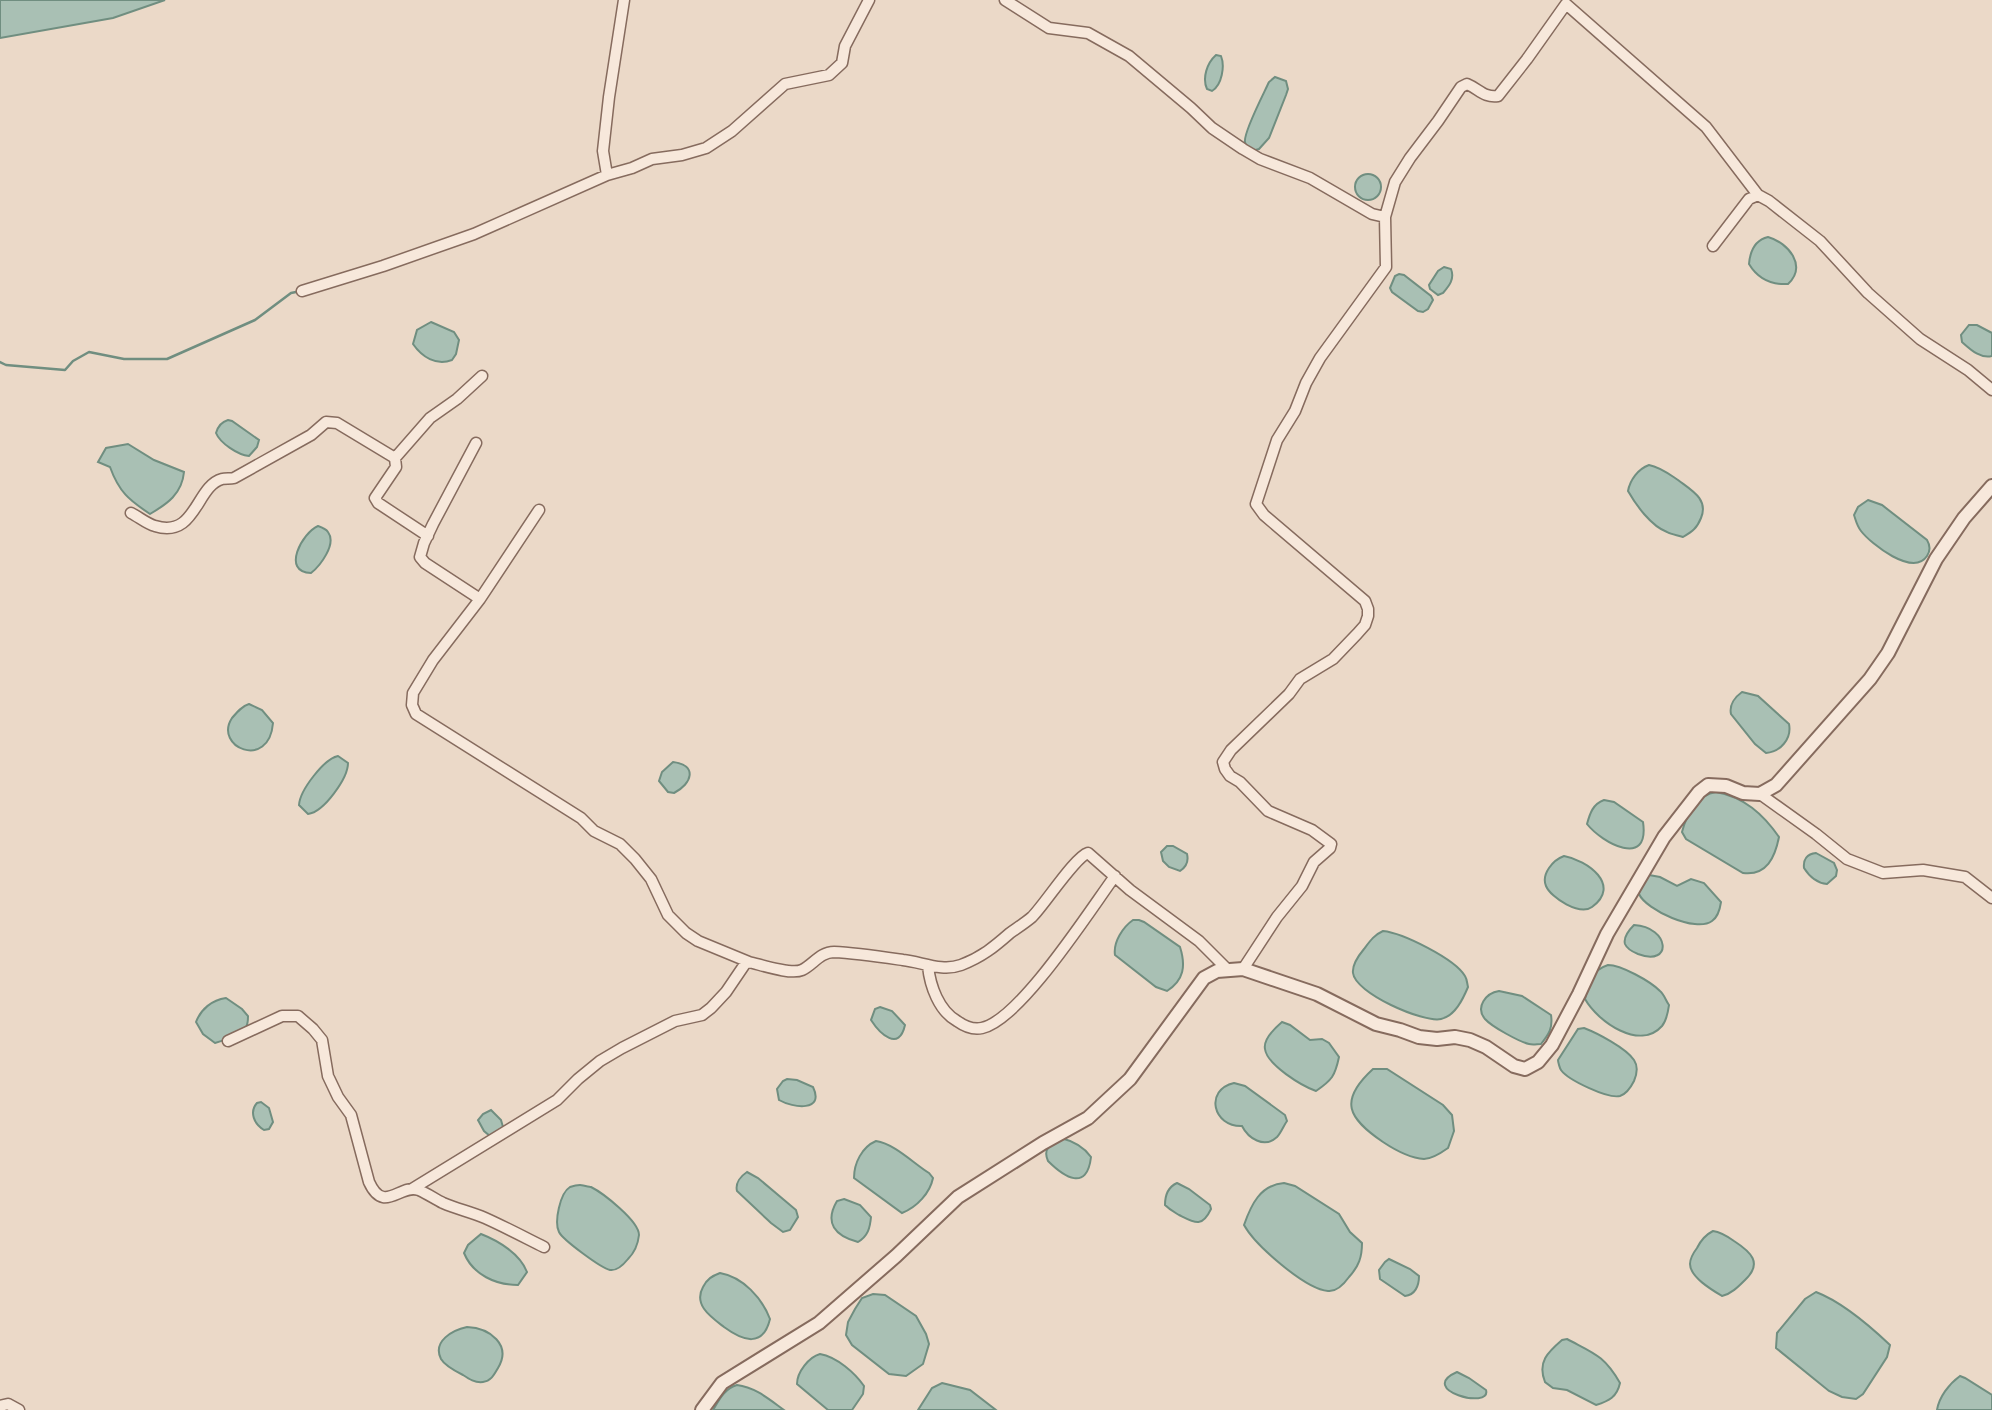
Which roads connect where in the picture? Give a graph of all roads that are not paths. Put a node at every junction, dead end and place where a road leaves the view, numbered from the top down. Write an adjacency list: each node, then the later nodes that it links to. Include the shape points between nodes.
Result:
1 (624, 0): 4 (street, via 603,151)
2 (869, 0): 4 (street, via 845,46 842,63 829,75 785,84 706,148)
3 (1005, 0): 6 (street, via 1049,27 1088,33 1129,56 1243,149)
4 (607, 174): 8 (street, via 474,234)
5 (1758, 195): 6 (street, via 1706,127 1566,4 1498,96 1461,86 1395,183); 7 (street, via 1749,199); 10 (street, via 1820,241 1868,293 1920,339)
6 (1385, 217): 23 (street, via 1386,267 1306,383 1277,440 1256,504 1365,601 1368,616 1333,659 1300,679 1223,762 1230,776 1268,811 1312,830 1331,844 1314,862)
7 (1713, 246)
8 (302, 291)
9 (482, 376): 12 (street, via 430,418)
10 (1992, 390)
11 (476, 443): 16 (street)
12 (395, 458): 15 (street, via 337,423 326,422 233,478 220,479 182,525 155,526); 16 (street, via 396,467 375,498)
13 (1992, 486): 18 (street, via 1936,558 1870,679 1776,785)
14 (539, 510): 17 (street)
15 (131, 513)
16 (428, 536): 17 (street, via 421,557 425,563)
17 (480, 599): 21 (street, via 413,693 416,714 562,805 604,838 620,844 651,879 668,915 687,933)
18 (1760, 794): 20 (street, via 1847,859 1883,873 1923,870 1965,877); 23 (street, via 1708,785 1692,800 1664,837 1607,934 1552,1045 1525,1069 1470,1040 1419,1037 1376,1024 1317,994)
19 (1115, 876): 22 (street, via 1088,853 1082,855 1031,918 987,954 960,965); 22 (street, via 1039,981 1016,1007 983,1028 967,1027 950,1017 937,998); 24 (street, via 1199,941)
20 (1992, 898)
21 (749, 962): 22 (street, via 800,971 831,952); 26 (street, via 702,1015 675,1021 600,1061 557,1100)
22 (928, 966)
23 (1243, 969): 24 (street)
24 (1228, 971): 30 (street, via 1204,978 1130,1079 1088,1118 958,1197 819,1323 722,1383)
25 (228, 1041): 26 (street, via 282,1016 298,1016 306,1022 322,1041 328,1076 351,1115 373,1190 390,1198)
26 (412, 1189): 27 (street)
27 (544, 1247)
28 (1, 1403): 29 (street)
29 (19, 1410)
30 (702, 1410)

